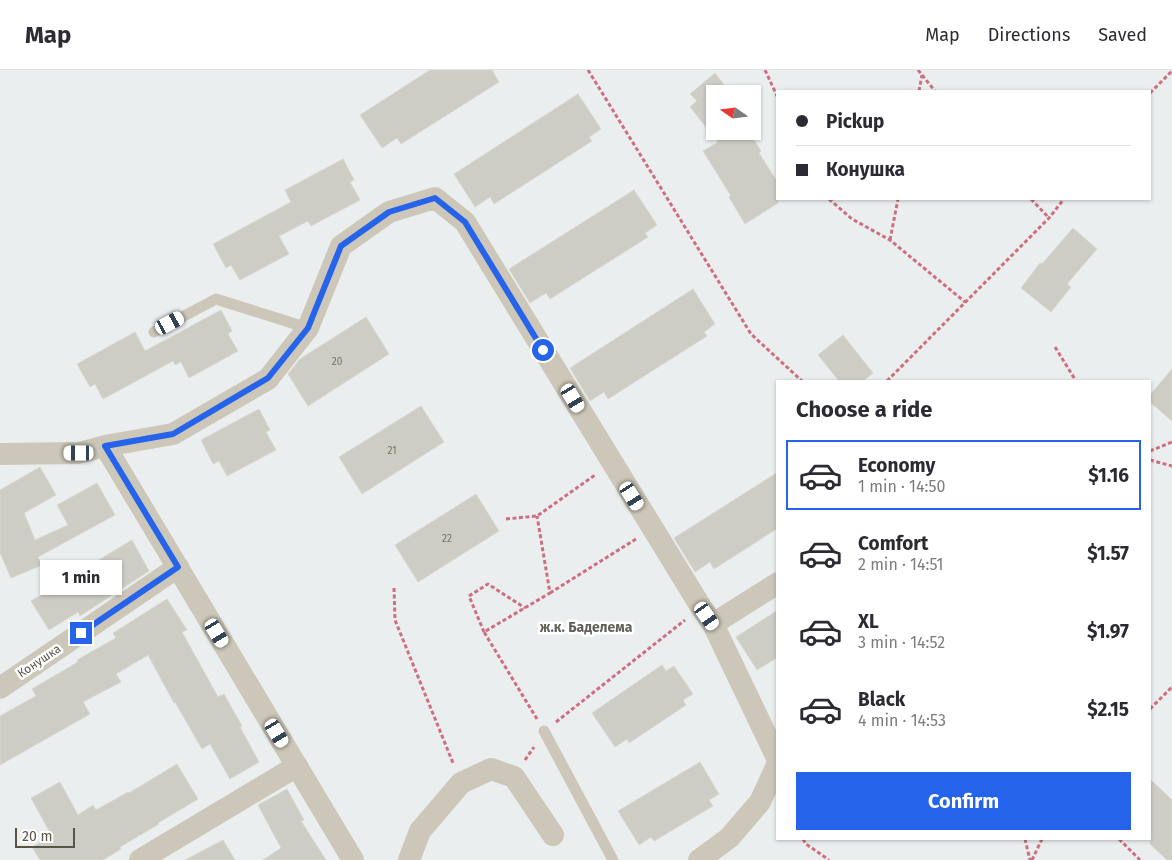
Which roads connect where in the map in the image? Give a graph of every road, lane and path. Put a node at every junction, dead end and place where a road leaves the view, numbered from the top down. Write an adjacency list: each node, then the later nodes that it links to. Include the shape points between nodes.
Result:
1 (588, 70): 20 (path, via 751,334)
2 (765, 70): 9 (path)
3 (918, 70): 5 (path)
4 (1172, 71): 8 (path)
5 (922, 75): 6 (path); 7 (path)
6 (919, 90)
7 (934, 90)
8 (1151, 92)
9 (776, 94)
10 (830, 200): 15 (path, via 852,219)
11 (898, 200): 15 (path)
12 (1032, 200): 14 (path)
13 (1063, 200): 14 (path)
14 (1049, 218): 16 (path)
15 (890, 240): 16 (path)
16 (965, 302): 21 (path)
17 (308, 328): 18 (lane, via 216,298); 24 (street, via 268,378 181,430); 28 (street, via 341,246 389,212 435,198 465,222)
18 (154, 332)
19 (1055, 347): 22 (path)
20 (801, 380)
21 (888, 380)
22 (1075, 380)
23 (1172, 442): 25 (path)
24 (105, 446): 26 (street, via 79,453); 33 (street)
25 (1151, 451)
26 (0, 454)
27 (1151, 460): 29 (path)
28 (612, 462): 30 (path); 32 (street)
29 (1172, 466)
30 (537, 516): 31 (path); 36 (path)
31 (506, 518)
32 (653, 529): 36 (path); 38 (street)
33 (178, 567): 40 (street, Конушка); 45 (street)
34 (776, 584): 38 (street)
35 (394, 588): 48 (path, via 395,620)
36 (550, 593): 37 (path)
37 (525, 608): 39 (path); 39 (path, via 488,584 469,596)
38 (707, 616): 43 (path); 44 (street)
39 (484, 632): 43 (path)
40 (0, 688)
41 (1172, 688): 42 (path)
42 (1151, 708)
43 (544, 731): 47 (path); 57 (lane)
44 (776, 757)
45 (297, 766): 54 (street); 55 (street)
46 (776, 766): 58 (street, via 760,802 729,838)
47 (514, 777): 48 (street, via 491,769); 49 (street)
48 (461, 783): 56 (street, via 420,831)
49 (553, 835)
50 (804, 840): 59 (path)
51 (1025, 840): 60 (path)
52 (1041, 840): 60 (path)
53 (1120, 840): 61 (path)
54 (140, 860)
55 (353, 860)
56 (409, 860)
57 (613, 860)
58 (699, 860)
59 (829, 860)
60 (1031, 860)
61 (1140, 860)

